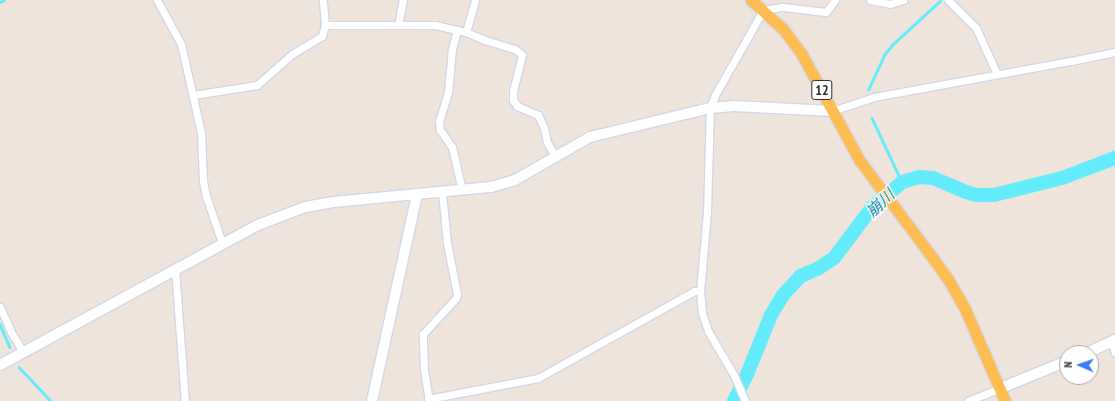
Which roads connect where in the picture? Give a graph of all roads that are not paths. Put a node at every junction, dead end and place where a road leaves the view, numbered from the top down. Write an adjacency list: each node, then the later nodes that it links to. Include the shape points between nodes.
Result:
1 (157, 0): 17 (street, via 181,44)
2 (323, 0): 12 (street)
3 (403, 0): 11 (street)
4 (475, 0): 14 (street)
5 (751, 0): 10 (main road, 12)
6 (835, 0): 10 (street, via 826,12 783,7)
7 (870, 0): 8 (street, via 890,4)
8 (903, 0)
9 (948, 0): 16 (street, via 976,28)
10 (763, 10): 18 (street); 19 (main road, 12, via 783,28 801,53)
11 (398, 25): 12 (street); 13 (street, via 435,26)
12 (325, 26): 17 (street, via 322,36 292,54 257,85)
13 (456, 30): 14 (street); 21 (street, via 448,92 439,121 440,130 452,147)
14 (466, 32): 20 (street, via 522,55 513,100 517,106 538,115 547,142)
15 (1115, 52): 16 (street)
16 (997, 74): 19 (street, via 874,97)
17 (193, 95): 24 (street, via 201,133 203,181)
18 (710, 108): 19 (street, via 734,106); 20 (street, via 602,133 579,143); 26 (street, via 707,214)
19 (832, 110): 34 (main road, 12, via 860,161 949,281 965,309)
20 (556, 158): 21 (street, via 515,180 491,187)
21 (462, 190): 22 (street)
22 (442, 192): 23 (street); 36 (street, via 447,243 458,294 423,334 424,370)
23 (417, 195): 24 (street, via 305,207 265,222); 38 (street)
24 (222, 243): 25 (street)
25 (175, 268): 30 (street); 37 (street)
26 (700, 291): 35 (street, via 702,313 708,331 735,376); 36 (street, via 694,291 538,378)
27 (0, 307): 30 (street)
28 (1113, 341): 29 (street); 31 (street)
29 (1099, 347)
30 (23, 352): 33 (street)
31 (1115, 353)
32 (1059, 364): 34 (street)
33 (0, 365)
34 (1001, 388): 39 (street); 40 (main road, 12)
35 (745, 399)
36 (429, 400)
37 (185, 401)
38 (372, 401)
39 (968, 401)
40 (1005, 401)

